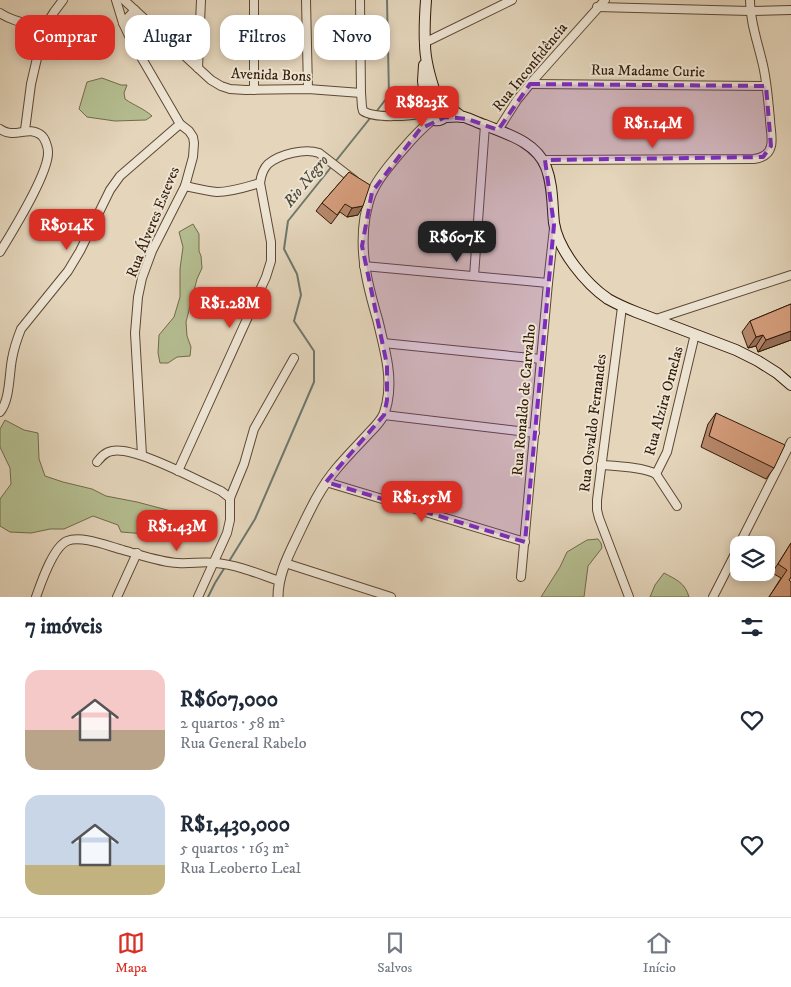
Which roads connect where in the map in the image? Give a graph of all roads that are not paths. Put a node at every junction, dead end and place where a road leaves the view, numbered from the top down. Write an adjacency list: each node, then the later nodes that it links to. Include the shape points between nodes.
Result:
1 (63, 0): 17 (street)
2 (116, 0): 19 (street, Rua Álveres Esteves)
3 (124, 0): 13 (street, Avenida Bons)
4 (200, 0): 23 (street)
5 (254, 0): 27 (street)
6 (306, 0): 26 (street)
7 (360, 0): 28 (street)
8 (426, 0): 20 (main road)
9 (512, 0): 20 (street)
10 (605, 0): 12 (street, Rua Inconfidência)
11 (750, 0): 15 (street)
12 (597, 8): 15 (street); 24 (street, Rua Inconfidência)
13 (135, 10): 19 (street); 23 (street, Avenida Bons)
14 (791, 10): 15 (street)
15 (750, 11): 25 (street)
16 (0, 13): 18 (street)
17 (52, 15)
18 (15, 20)
19 (123, 24): 34 (street, Rua Álveres Esteves)
20 (424, 43): 21 (main road)
21 (426, 57): 29 (main road); 31 (main road, via 423,81)
22 (37, 60): 37 (street)
23 (198, 68): 27 (street, Avenida Bons, via 220,86)
24 (530, 84): 25 (street, Rua Madame Curie); 38 (street, Rua Inconfidência)
25 (766, 86): 39 (street, via 771,146 763,158)
26 (308, 89): 27 (street, Avenida Bons); 28 (street, Avenida Bons)
27 (254, 90)
28 (361, 93): 31 (street, via 363,111 369,114)
29 (437, 98): 30 (main road); 31 (main road, via 433,98)
30 (446, 104): 32 (main road); 33 (main road)
31 (427, 113): 32 (main road, via 436,121); 42 (street, via 420,129 386,170)
32 (445, 117): 33 (main road)
33 (462, 117): 35 (main road)
34 (180, 124): 41 (street, Rua Álveres Esteves, via 189,131 194,143); 56 (street, via 120,176 68,270 21,329 12,358 7,398)
35 (485, 125): 38 (main road); 47 (street)
36 (0, 129): 37 (street, via 11,133)
37 (25, 130): 44 (street, via 41,135 46,142 46,167)
38 (498, 130): 39 (main road, via 530,146)
39 (543, 160): 43 (main road, via 550,183)
40 (260, 183): 41 (street, via 217,192); 42 (street, via 268,164 312,150); 63 (street, via 271,242 266,277)
41 (185, 186): 60 (street, Rua Álveres Esteves, via 152,251 138,297 135,333)
42 (365, 188): 45 (street)
43 (554, 225): 48 (street, Rua Ronaldo de Carvalho); 49 (main road, via 569,258 583,276 596,290)
44 (0, 252)
45 (364, 266): 47 (street); 52 (street)
46 (791, 275): 50 (street)
47 (474, 276): 48 (street)
48 (548, 283): 54 (street, Rua Ronaldo de Carvalho)
49 (622, 306): 50 (main road); 62 (street, Rua Osvaldo Fernandes)
50 (656, 319): 51 (main road)
51 (695, 334): 55 (main road, via 758,361); 64 (street, Rua Alzira Ornelas, via 667,452)
52 (383, 343): 54 (street); 57 (street, via 388,387)
53 (294, 358): 66 (street, via 254,429)
54 (541, 358): 58 (street, Rua Ronaldo de Carvalho)
55 (791, 385)
56 (0, 412)
57 (384, 415): 58 (street); 65 (street)
58 (535, 433): 69 (street, Rua Ronaldo de Carvalho)
59 (791, 442): 68 (street)
60 (142, 455): 61 (street, via 114,450); 63 (street)
61 (97, 462)
62 (601, 465): 64 (street, Rua Alzira Ornelas); 81 (street, Rua Osvaldo Fernandes, via 597,510)
63 (178, 472): 66 (street)
64 (656, 474): 67 (street, Rua Alzira Ornelas)
65 (326, 482): 69 (street); 72 (street)
66 (230, 498): 71 (street, via 227,533)
67 (677, 506)
68 (744, 536)
69 (525, 542): 74 (street, Rua Ronaldo de Carvalho)
70 (137, 553): 71 (street, via 170,562); 76 (street, via 81,540 64,542 51,561); 77 (street)
71 (215, 562): 75 (street); 78 (street)
72 (285, 562): 75 (street); 80 (street)
73 (730, 564): 82 (street)
74 (522, 577)
75 (279, 581): 79 (street)
76 (36, 597)
77 (117, 597)
78 (198, 597)
79 (278, 597)
80 (391, 597)
81 (629, 597)
82 (714, 597)

